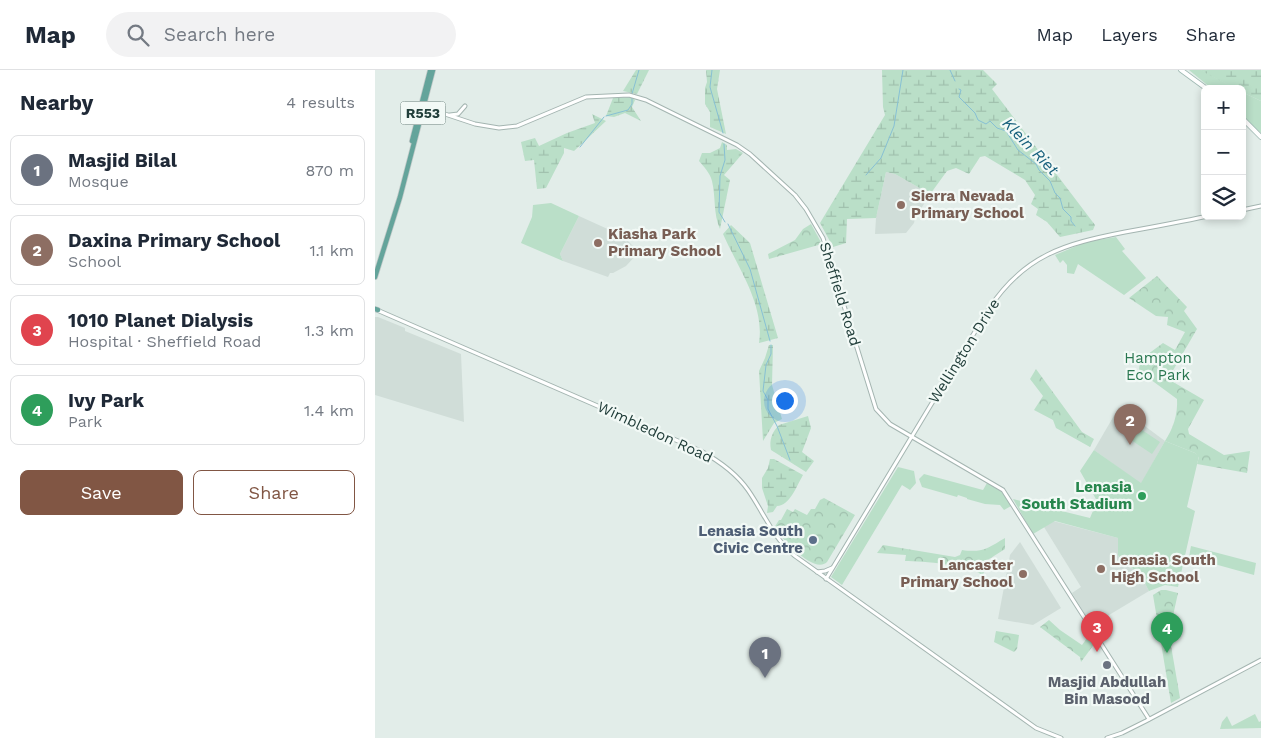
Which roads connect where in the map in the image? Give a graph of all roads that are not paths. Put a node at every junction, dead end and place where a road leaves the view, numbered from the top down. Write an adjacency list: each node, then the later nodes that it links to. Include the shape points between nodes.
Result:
1 (432, 70): 5 (main road, R553)
2 (1181, 70): 3 (main road)
3 (1202, 85)
4 (465, 106): 6 (street, via 458,114)
5 (423, 107): 6 (street, Sheffield Road); 12 (main road, R553); 13 (main road, R553)
6 (449, 116): 15 (street, Sheffield Road, via 486,127 508,127 586,97 629,95 646,100 742,148 795,195 820,231 876,409 887,422)
7 (1246, 122): 8 (main road)
8 (1261, 137)
9 (1261, 206): 10 (street)
10 (1246, 209)
11 (1201, 217): 15 (street, Wellington Drive, via 1082,241 1054,251 1027,267 992,303)
12 (375, 267)
13 (375, 277)
14 (376, 310): 17 (street, Wimbledon Road, via 715,459 743,484 783,544)
15 (912, 436): 16 (street, Wellington Drive); 20 (street, Sheffield Road, via 1003,490)
16 (833, 567): 17 (street); 18 (street, Wellington Drive)
17 (816, 572): 18 (street, Wimbledon Road)
18 (826, 578): 21 (street, Wimbledon Road, via 1036,728)
19 (1261, 660): 20 (street)
20 (1148, 720): 22 (street)
21 (1061, 738)
22 (1107, 738)

